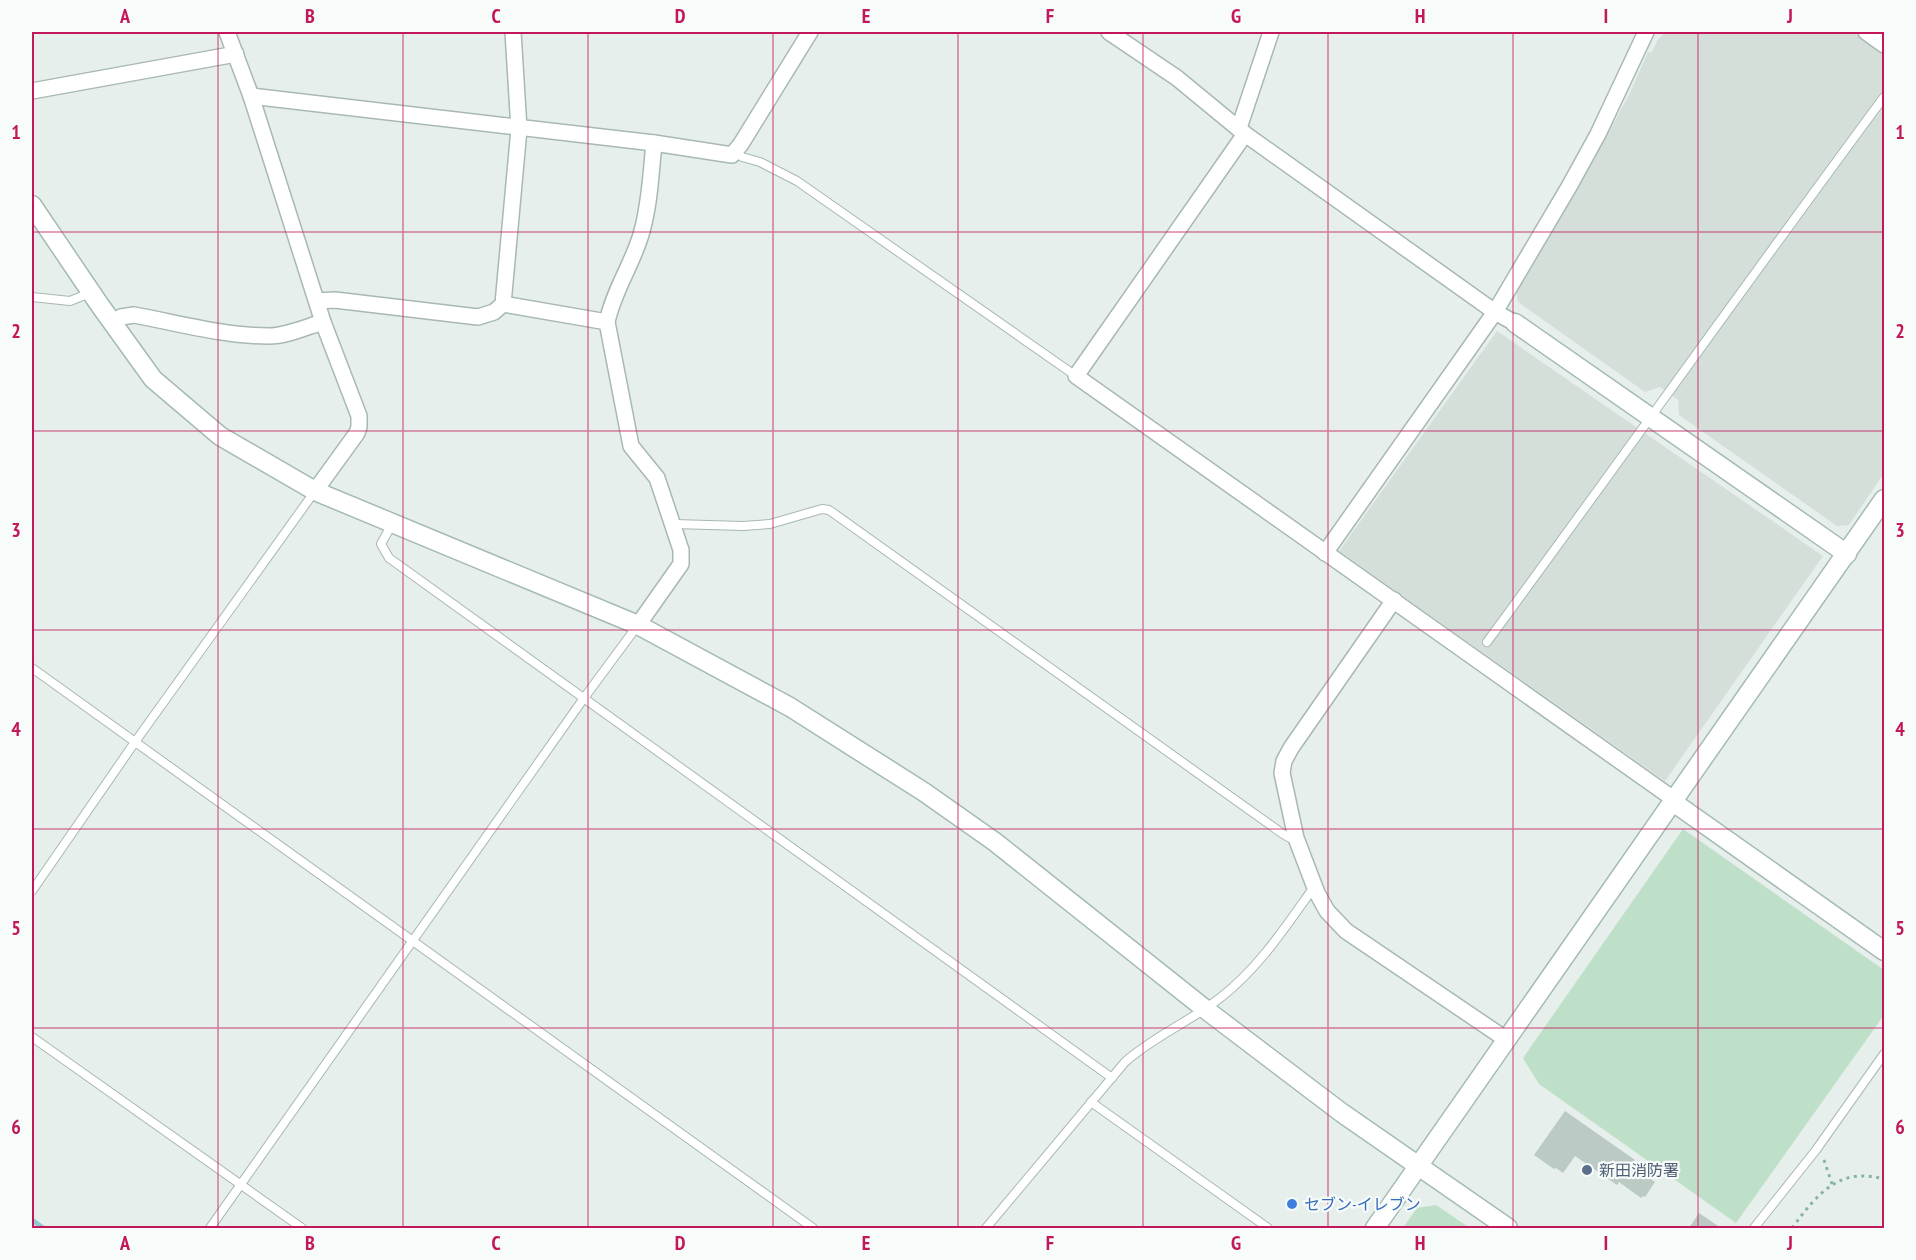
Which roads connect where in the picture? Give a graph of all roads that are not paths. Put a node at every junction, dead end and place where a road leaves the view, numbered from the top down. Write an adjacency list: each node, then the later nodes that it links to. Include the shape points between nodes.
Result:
1 (227, 32): 9 (street)
2 (513, 32): 13 (street)
3 (810, 32): 16 (street)
4 (1109, 32): 14 (street, via 1177,78)
5 (1271, 32): 14 (street)
6 (1647, 32): 22 (street, via 1598,134)
7 (1866, 32): 8 (street)
8 (1884, 45)
9 (236, 54): 10 (street); 11 (street)
10 (32, 91)
11 (251, 96): 13 (street); 20 (street)
12 (1884, 97): 28 (lane)
13 (519, 129): 15 (street); 21 (street)
14 (1242, 131): 22 (street); 27 (street)
15 (654, 143): 16 (street, via 729,155); 25 (street, via 642,232 610,305)
16 (735, 152): 27 (lane, via 796,181)
17 (32, 205): 18 (street)
18 (91, 292): 19 (lane, via 70,301); 23 (street)
19 (32, 297)
20 (316, 301): 21 (street, via 478,317 495,312); 24 (street)
21 (503, 304): 25 (street)
22 (1495, 312): 26 (street); 33 (street)
23 (112, 322): 24 (street, via 134,315 219,332 270,336); 29 (street, via 153,379 220,436)
24 (323, 322): 29 (street, via 359,416 359,427)
25 (607, 322): 32 (street, via 631,446 657,478)
26 (1515, 323): 28 (street)
27 (1076, 376): 33 (street)
28 (1652, 417): 34 (street); 37 (lane)
29 (315, 491): 31 (street); 40 (lane)
30 (1884, 499): 34 (street)
31 (392, 524): 36 (street); 39 (lane, via 381,544 389,558)
32 (674, 524): 36 (street, via 681,564); 42 (lane, via 770,524 829,510 1283,834)
33 (1325, 553): 35 (street)
34 (1847, 554): 41 (street)
35 (1394, 600): 41 (street); 42 (street, via 1284,761 1282,773)
36 (638, 625): 39 (lane); 47 (street, via 790,707 924,792 995,842)
37 (1487, 642)
38 (32, 668): 40 (lane)
39 (584, 699): 45 (lane); 51 (lane)
40 (135, 742): 44 (lane); 45 (lane)
41 (1674, 801): 46 (street); 49 (street)
42 (1296, 838): 43 (street)
43 (1314, 887): 47 (lane, via 1252,968); 49 (street, via 1327,911 1346,931)
44 (32, 891)
45 (414, 941): 54 (lane); 57 (lane)
46 (1884, 951)
47 (1205, 1009): 51 (lane, via 1135,1053); 53 (street)
48 (32, 1036): 54 (lane)
49 (1507, 1040): 53 (street)
50 (1884, 1054): 62 (lane)
51 (1112, 1078): 52 (lane)
52 (1091, 1102): 58 (lane); 59 (lane)
53 (1418, 1165): 60 (street); 61 (street)
54 (241, 1185): 55 (lane); 56 (lane)
55 (210, 1228)
56 (302, 1228)
57 (813, 1228)
58 (986, 1228)
59 (1268, 1228)
60 (1375, 1228)
61 (1508, 1228)
62 (1754, 1228)

